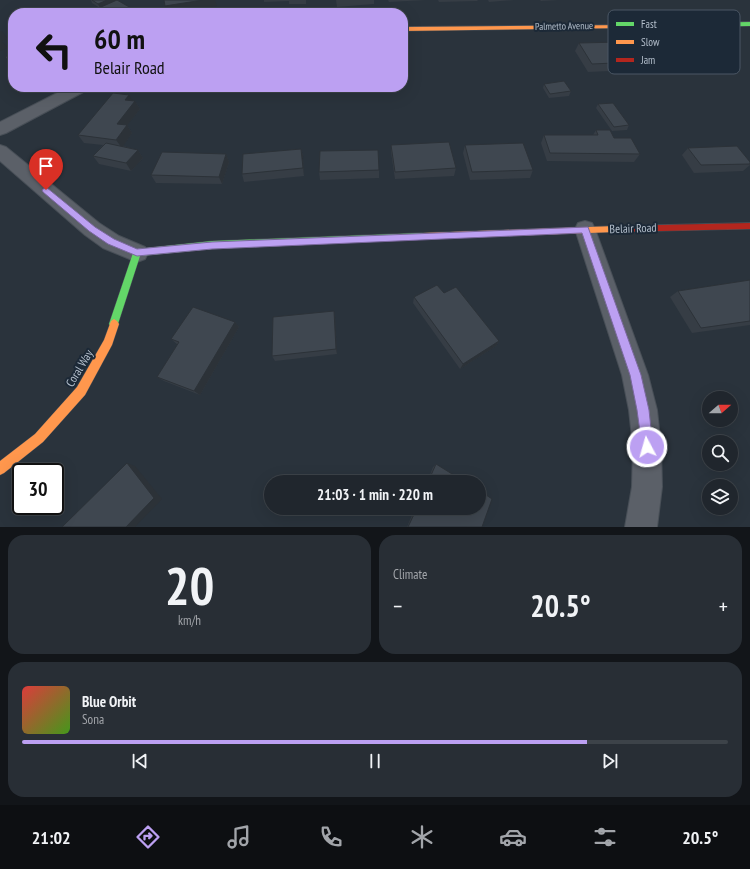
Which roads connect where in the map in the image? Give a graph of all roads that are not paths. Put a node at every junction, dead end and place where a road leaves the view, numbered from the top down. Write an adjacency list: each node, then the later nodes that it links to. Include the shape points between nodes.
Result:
1 (740, 24): 2 (street, Palmetto Avenue)
2 (750, 24)
3 (608, 26): 4 (street, Palmetto Avenue)
4 (408, 29)
5 (71, 92): 6 (street)
6 (0, 129)
7 (0, 151): 10 (street, Belair Road, via 92,229 111,242)
8 (750, 226): 9 (street, Belair Road)
9 (585, 229): 10 (street, Belair Road, via 212,245); 12 (street, via 635,375 643,410 647,487)
10 (137, 252): 11 (street, Coral Way, via 108,342 81,391 39,438)
11 (0, 469)
12 (641, 527)

